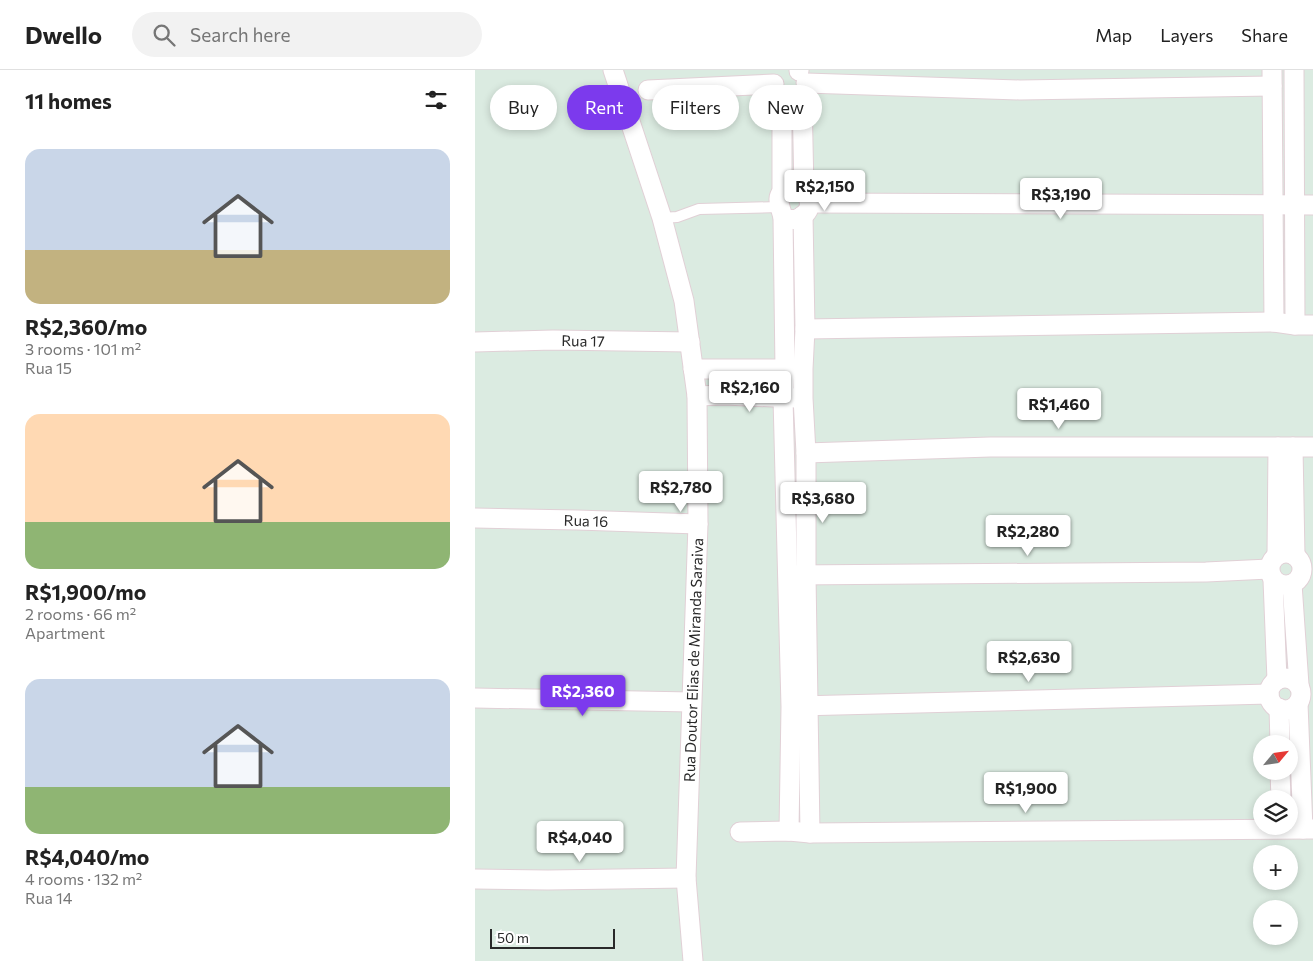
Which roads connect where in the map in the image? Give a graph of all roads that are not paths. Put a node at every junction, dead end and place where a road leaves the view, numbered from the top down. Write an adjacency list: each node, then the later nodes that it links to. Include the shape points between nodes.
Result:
1 (613, 70): 10 (street, Rua Doutor Elias de Miranda Saraiva)
2 (1294, 70): 8 (street)
3 (1272, 78): 4 (street, via 1021,90); 7 (street)
4 (793, 80): 5 (street); 6 (street); 9 (street)
5 (648, 90)
6 (806, 203): 7 (street); 9 (street, via 799,219 792,220); 9 (street, via 798,188 792,187 787,189); 13 (street)
7 (1274, 204): 8 (street); 11 (street)
8 (1304, 205): 12 (street)
9 (781, 206): 10 (lane, via 699,209); 17 (street)
10 (663, 218): 15 (street, Rua Doutor Elias de Miranda Saraiva, via 684,301)
11 (1274, 322): 12 (street); 13 (street)
12 (1304, 325)
13 (805, 329): 17 (street)
14 (475, 342): 15 (street, Rua 17)
15 (690, 342): 16 (street, Rua Doutor Elias de Miranda Saraiva)
16 (693, 369): 17 (street); 18 (street, Rua Doutor Elias de Miranda Saraiva)
17 (794, 369): 19 (street); 20 (street)
18 (697, 396): 19 (street); 25 (street, Rua Doutor Elias de Miranda Saraiva)
19 (783, 398): 20 (street); 27 (street)
20 (803, 398): 23 (street)
21 (1285, 447): 22 (street); 23 (street, via 990,447); 26 (street)
22 (1313, 447)
23 (806, 452): 27 (street)
24 (475, 518): 25 (street, Rua 16)
25 (698, 524): 31 (street, Rua Doutor Elias de Miranda Saraiva)
26 (1288, 565): 27 (street, via 1206,572); 28 (street, via 1301,574 1292,584); 29 (street)
27 (797, 575): 32 (street)
28 (1303, 693): 29 (street, via 1292,708 1285,710); 29 (street, via 1294,680 1283,678); 35 (street)
29 (1275, 694): 32 (street); 33 (street)
30 (475, 698): 31 (street)
31 (691, 702): 39 (street, Rua Doutor Elias de Miranda Saraiva)
32 (800, 706): 36 (street); 38 (street)
33 (1279, 735)
34 (1253, 828): 38 (street)
35 (1308, 829)
36 (789, 831): 37 (street); 38 (street)
37 (740, 832)
38 (811, 832)
39 (685, 878): 40 (street); 41 (street, Rua Doutor Elias de Miranda Saraiva)
40 (475, 880)
41 (693, 961)

